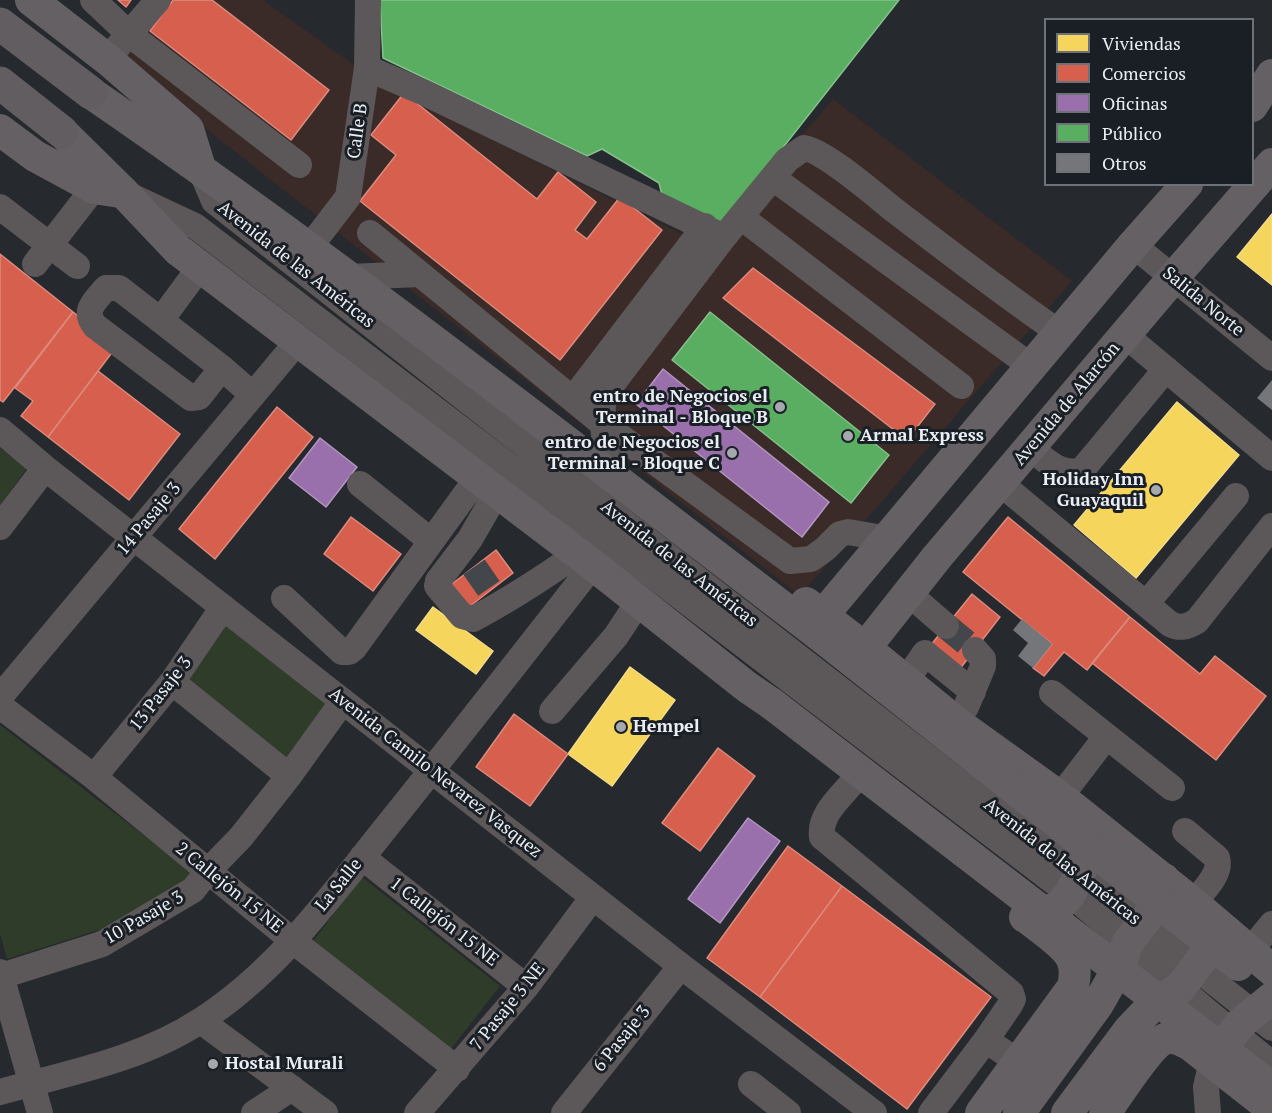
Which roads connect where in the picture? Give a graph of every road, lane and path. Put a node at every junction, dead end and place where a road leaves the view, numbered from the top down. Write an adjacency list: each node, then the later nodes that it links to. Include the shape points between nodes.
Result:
1 (31, 0): 7 (main road)
2 (93, 0): 6 (street)
3 (158, 0): 6 (street)
4 (368, 0): 8 (street, Calle B)
5 (0, 24): 11 (highway)
6 (129, 34): 7 (street); 16 (street)
7 (107, 59): 18 (main road, via 188,129)
8 (367, 68): 26 (street); 29 (street, Calle B, via 348,197)
9 (1272, 76): 12 (main road); 13 (main road)
10 (0, 83): 15 (highway)
11 (91, 93): 18 (main road)
12 (1272, 98)
13 (1254, 103)
14 (0, 130): 23 (main road, via 35,156)
15 (62, 132): 23 (main road)
16 (299, 165)
17 (1271, 166): 20 (main road, Avenida de Alarcón)
18 (200, 168): 29 (main road, Avenida de las Américas); 95 (street, Avenida de las Américas, via 214,201)
19 (773, 178): 25 (street); 37 (street, via 787,160 804,148 812,149); 41 (street)
20 (1254, 185)
21 (1184, 186): 28 (main road)
22 (1254, 186): 35 (main road, Avenida de Alarcón)
23 (109, 190): 30 (street); 32 (main road); 95 (street, Avenida de las Américas, via 195,226)
24 (0, 207): 30 (street)
25 (741, 217): 26 (street); 44 (street)
26 (714, 232): 46 (street); 47 (street, via 604,396)
27 (370, 233): 33 (street)
28 (1133, 245): 35 (street, Salida Norte); 37 (main road)
29 (309, 248): 34 (main road, Avenida de las Américas)
30 (43, 255): 31 (street)
31 (77, 266)
32 (200, 267): 36 (street); 39 (main road)
33 (420, 274): 34 (street); 46 (street)
34 (348, 277): 52 (main road, Avenida de las Américas)
35 (1173, 278): 38 (main road, Avenida de Alarcón); 40 (street, Salida Norte)
36 (161, 320): 42 (street); 42 (street, via 112,286 88,310 95,326 191,398 199,397)
37 (1060, 333): 41 (main road)
38 (1125, 335): 43 (street); 49 (main road, Avenida de Alarcón)
39 (298, 340): 45 (street, 14 Pasaje 3); 55 (main road)
40 (1272, 358)
41 (1032, 367): 59 (main road)
42 (222, 368): 45 (street)
43 (1166, 369): 49 (street, via 1082,470 1072,473 1057,468); 50 (street)
44 (961, 387)
45 (253, 395): 60 (street, 14 Pasaje 3)
46 (573, 399): 47 (street)
47 (603, 424): 52 (street); 59 (street, via 790,561 812,559 840,534)
48 (0, 430): 51 (street, Avenida Camilo Nevarez Vasquez)
49 (1030, 448): 53 (main road, Avenida de Alarcón)
50 (1272, 458)
51 (45, 468): 57 (street); 60 (street, Avenida Camilo Nevarez Vasquez)
52 (609, 473): 69 (main road, Avenida de las Américas)
53 (1000, 483): 62 (main road, Avenida de Alarcón); 67 (street)
54 (360, 484): 61 (street)
55 (487, 485): 61 (street); 63 (main road); 63 (street, via 469,557 440,577 437,586 466,619 473,619 496,596 527,589)
56 (1236, 496): 67 (street)
57 (0, 526)
58 (1272, 526): 67 (street, via 1197,621 1176,627)
59 (894, 532): 62 (main road); 69 (main road)
60 (134, 537): 68 (street, Avenida Camilo Nevarez Vasquez); 78 (street, 14 Pasaje 3)
61 (431, 541): 65 (street, via 349,652 342,652)
62 (937, 557): 64 (main road, Avenida de Alarcón)
63 (585, 560): 66 (main road); 84 (street, La Salle)
64 (908, 593): 70 (main road, Avenida de Alarcón); 72 (street, via 942,623)
65 (284, 598)
66 (639, 601): 77 (main road); 81 (street, via 616,636)
67 (1146, 604)
68 (224, 608): 73 (street, 13 Pasaje 3); 79 (street, Avenida Camilo Nevarez Vasquez)
69 (821, 625): 70 (main road); 107 (main road, Avenida de las Américas, bridge)
70 (865, 648): 74 (main road)
71 (975, 650): 75 (street, via 983,666)
72 (926, 653): 74 (street); 75 (street)
73 (172, 682): 85 (street); 86 (street, 13 Pasaje 3)
74 (905, 682): 82 (main road)
75 (973, 692): 82 (street)
76 (1052, 693): 83 (street)
77 (759, 695): 87 (main road, via 794,738); 117 (main road, bridge)
78 (0, 696)
79 (343, 701): 84 (street, Avenida Camilo Nevarez Vasquez); 85 (street, 10 Pasaje 3)
80 (0, 706): 86 (street, 2 Callejón 15 NE)
81 (552, 711)
82 (957, 723): 89 (main road)
83 (1106, 737): 88 (street); 89 (street)
84 (432, 770): 92 (street, La Salle); 96 (street, Avenida Camilo Nevarez Vasquez)
85 (289, 776): 93 (street, 10 Pasaje 3, via 242,837)
86 (94, 777): 93 (street, 2 Callejón 15 NE)
87 (852, 783): 98 (main road); 109 (street, via 823,819 822,837 1011,993 1010,1005)
88 (1173, 788)
89 (1060, 797): 90 (main road)
90 (1093, 825): 94 (main road); 95 (main road, via 1091,849)
91 (1185, 831): 97 (street, via 1218,863)
92 (362, 857): 101 (street, La Salle); 106 (street, 1 Callejón 15 NE)
93 (208, 870): 101 (street, 2 Callejón 15 NE); 104 (street, 10 Pasaje 3, via 193,890 102,944)
94 (1164, 879): 97 (main road); 100 (main road, via 1154,909)
95 (1074, 884): 98 (main road, via 1057,908); 100 (street, Avenida de las Américas)
96 (593, 897): 103 (street, Avenida Camilo Nevarez Vasquez); 106 (street, 7 Pasaje 3 NE)
97 (1194, 903): 102 (main road)
98 (1025, 917): 111 (main road, via 1066,950 1076,975 1073,987)
99 (1272, 924): 102 (street)
100 (1135, 933): 105 (street, Avenida de las Américas); 130 (main road, via 1098,1004)
101 (293, 941): 108 (street, La Salle, via 259,977); 113 (street, 2 Callejón 15 NE)
102 (1250, 951): 105 (main road, via 1210,948)
103 (681, 966): 125 (street, 6 Pasaje 3); 127 (street, Avenida Camilo Nevarez Vasquez)
104 (1, 974): 114 (street)
105 (1188, 978): 107 (street, Avenida de las Américas); 131 (main road, via 1129,1030)
106 (526, 987): 113 (street, 7 Pasaje 3 NE)
107 (1261, 1013): 110 (main road); 112 (street, Avenida de las Américas)
108 (201, 1021): 114 (street, La Salle, via 126,1058); 116 (street)
109 (986, 1040): 111 (street); 128 (street)
110 (1212, 1061): 119 (street); 120 (main road); 132 (main road, via 1189,1044 1164,1039)
111 (1018, 1062): 129 (main road)
112 (1272, 1064)
113 (457, 1069): 124 (street, 7 Pasaje 3 NE)
114 (32, 1083): 118 (street, La Salle); 121 (street)
115 (751, 1084): 126 (street)
116 (292, 1088): 122 (street); 123 (street)
117 (1272, 1088)
118 (0, 1092)
119 (1202, 1106)
120 (1272, 1110)
121 (40, 1113)
122 (254, 1113)
123 (325, 1113)
124 (417, 1113)
125 (564, 1113)
126 (788, 1113)
127 (874, 1113)
128 (931, 1113)
129 (981, 1113)
130 (1019, 1113)
131 (1067, 1113)
132 (1105, 1113)

